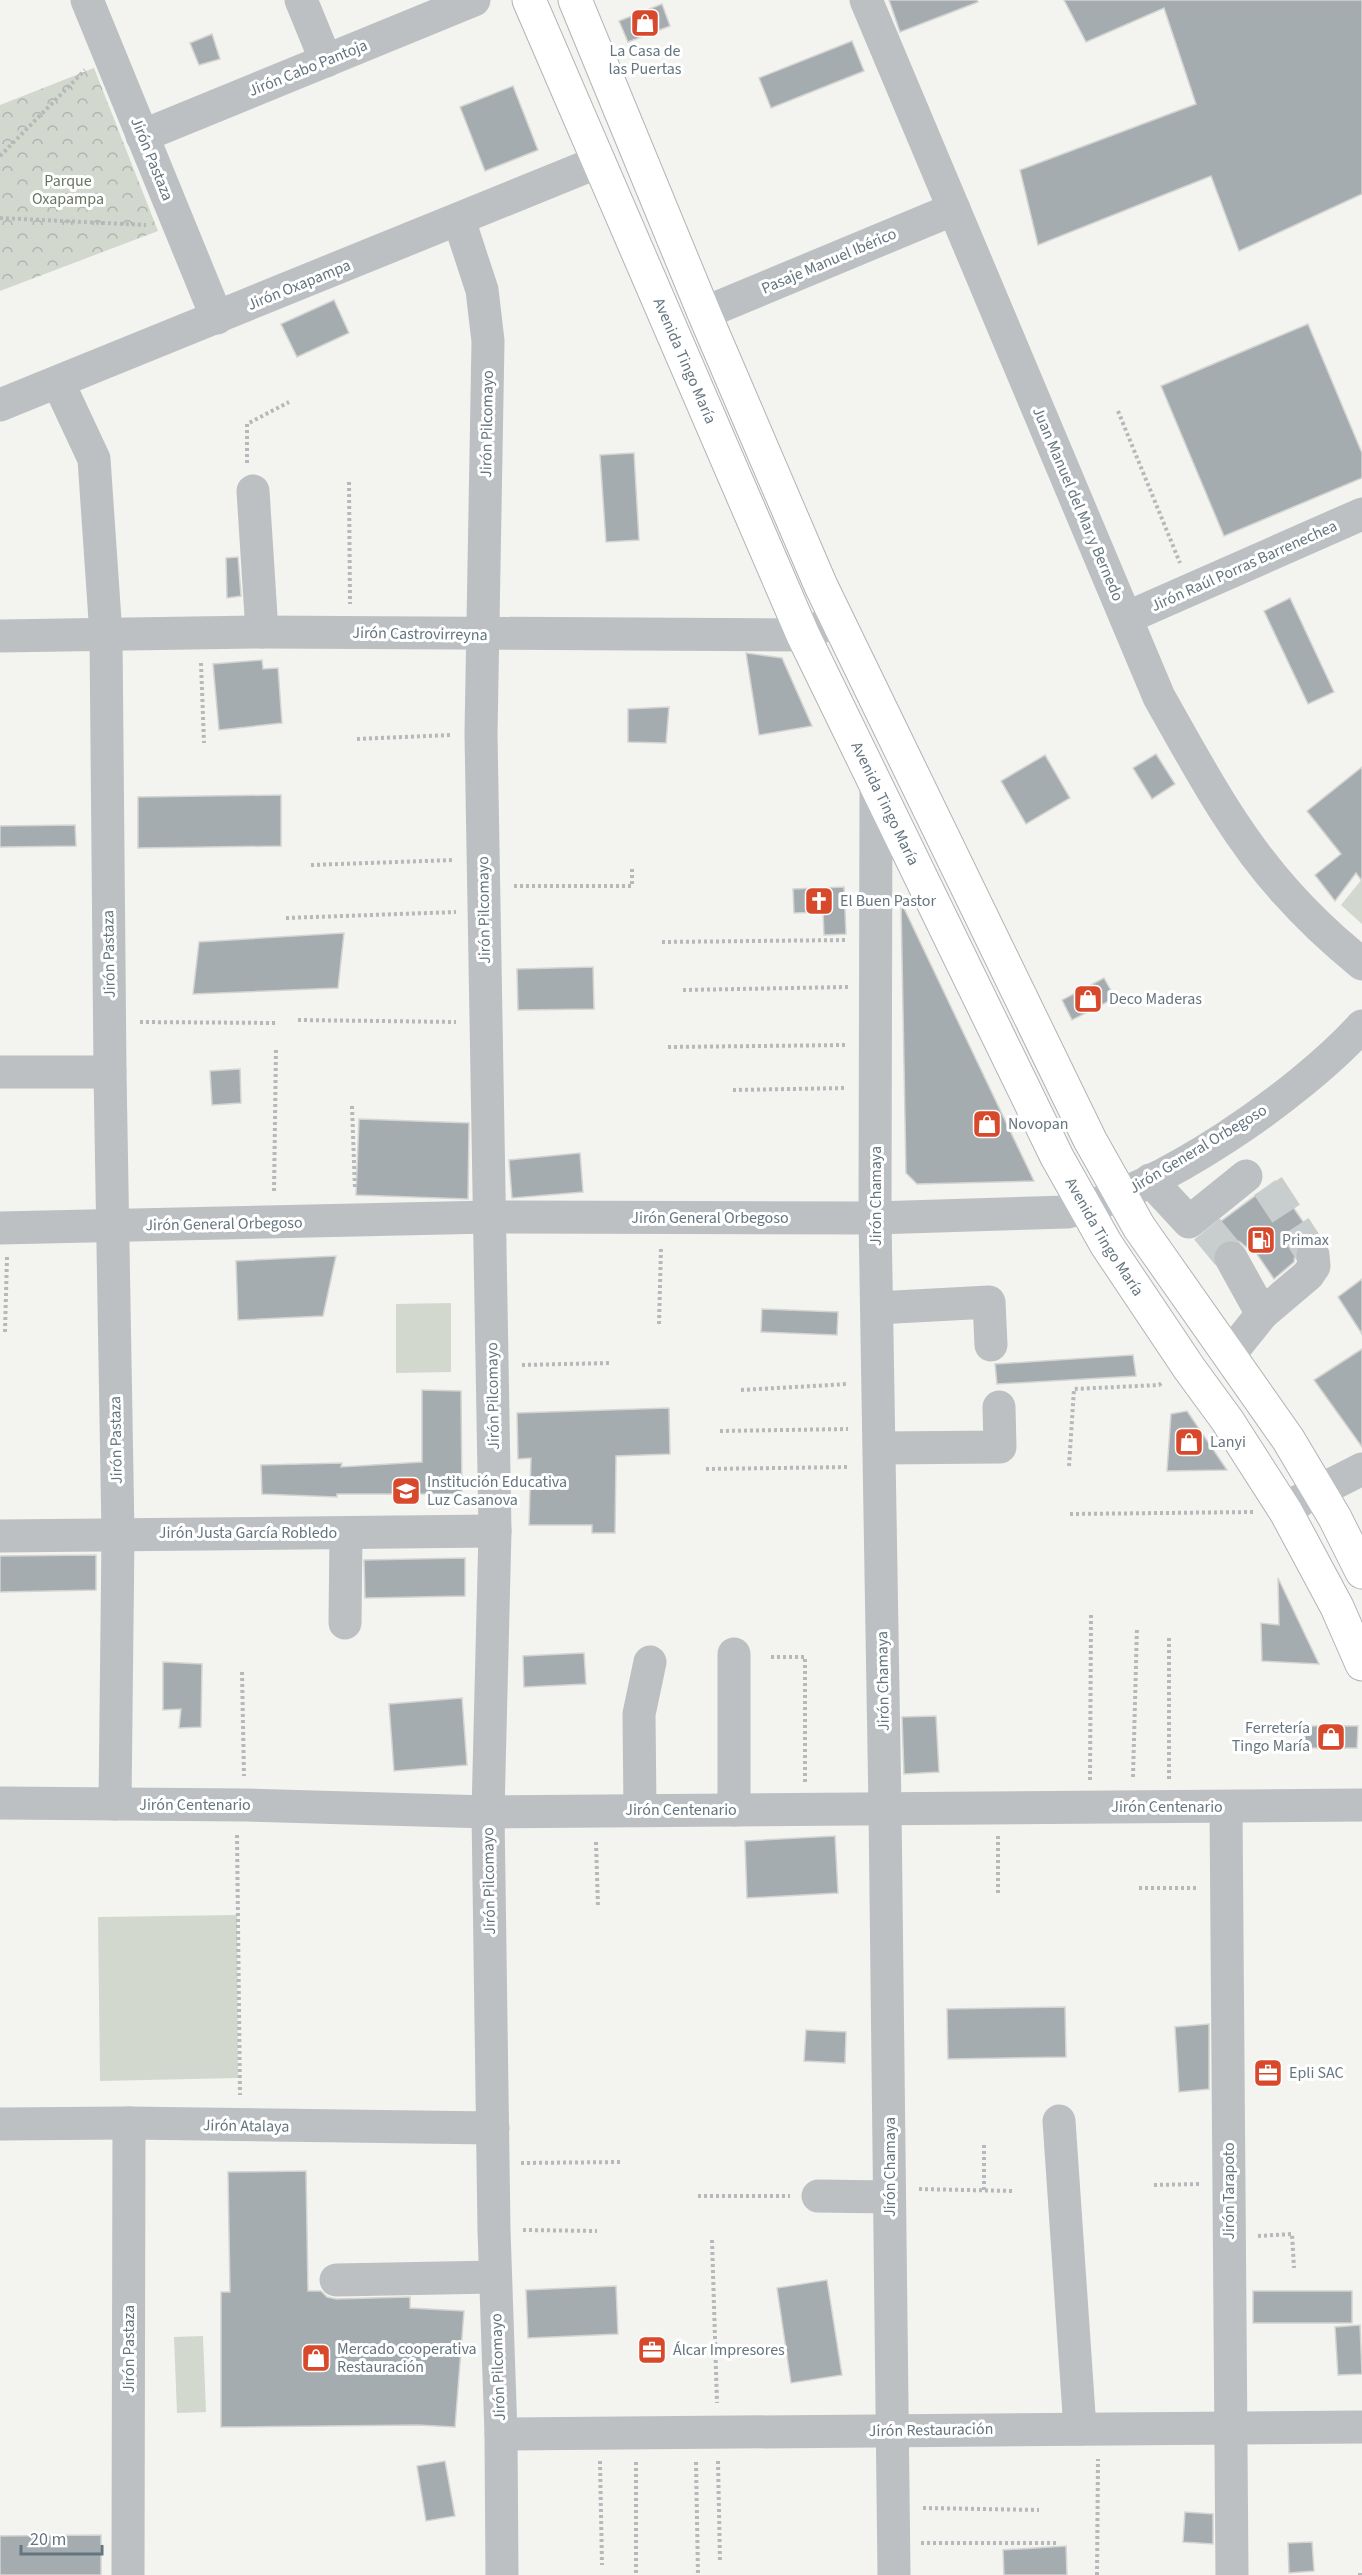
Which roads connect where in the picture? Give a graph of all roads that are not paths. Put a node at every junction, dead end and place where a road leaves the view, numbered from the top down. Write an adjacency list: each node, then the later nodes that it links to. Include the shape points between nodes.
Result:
1 (87, 0): 8 (street, Jirón Pastaza)
2 (301, 0): 7 (street)
3 (474, 0): 7 (street, Jirón Cabo Pantoja)
4 (529, 0): 9 (main road, Avenida Tingo María)
5 (575, 0): 12 (main road, Avenida Tingo María)
6 (866, 0): 10 (street, Juan Manuel del Mar y Bernedo)
7 (326, 61): 8 (street, Jirón Cabo Pantoja)
8 (142, 136): 13 (street, Jirón Pastaza)
9 (598, 162): 11 (street, Jirón Oxapampa); 23 (main road, Avenida Tingo María)
10 (954, 209): 12 (street, Pasaje Manuel Ibérico); 18 (street, Juan Manuel del Mar y Bernedo)
11 (459, 220): 13 (street, Jirón Oxapampa); 22 (street, Jirón Pilcomayo, via 482,290 488,341)
12 (704, 313): 19 (main road, Avenida Tingo María)
13 (216, 318): 14 (street, Jirón Oxapampa)
14 (58, 382): 15 (street, Jirón Oxapampa); 21 (street, Jirón Pastaza, via 94,459)
15 (0, 405)
16 (253, 491): 20 (street)
17 (1362, 514): 18 (street, Jirón Raúl Porras Barrenechea)
18 (1126, 618): 26 (street, Juan Manuel del Mar y Bernedo, via 1159,697 1249,846 1330,938)
19 (837, 620): 23 (street, Jirón Castrovirreyna); 32 (main road, Avenida Tingo María, via 1090,1140)
20 (262, 632): 21 (street, Jirón Castrovirreyna); 22 (street, Jirón Castrovirreyna)
21 (105, 635): 24 (street, Jirón Castrovirreyna); 29 (street, Jirón Pastaza)
22 (484, 635): 23 (street, Jirón Castrovirreyna); 34 (street, Jirón Pilcomayo, via 481,734)
23 (803, 635): 25 (main road, Avenida Tingo María)
24 (0, 636)
25 (876, 788): 33 (main road, Avenida Tingo María); 35 (street, Jirón Chamaya)
26 (1362, 964)
27 (1362, 1026): 30 (street, Jirón General Orbegoso, via 1270,1107)
28 (0, 1072): 29 (street)
29 (110, 1072): 37 (street, Jirón Pastaza)
30 (1223, 1138): 31 (street, Jirón General Orbegoso); 36 (street, via 1257,1181)
31 (1150, 1180): 32 (street, Jirón General Orbegoso); 36 (street)
32 (1121, 1195): 33 (street, Jirón General Orbegoso); 38 (main road, Avenida Tingo María)
33 (1084, 1209): 35 (street, Jirón General Orbegoso); 48 (main road, Avenida Tingo María)
34 (490, 1217): 35 (street, Jirón General Orbegoso); 37 (street, Jirón General Orbegoso); 53 (street, Jirón Pilcomayo)
35 (875, 1218): 42 (street, Jirón Chamaya)
36 (1198, 1225): 38 (street)
37 (112, 1227): 39 (street, Jirón General Orbegoso); 55 (street, Jirón Pastaza)
38 (1139, 1227): 45 (main road, Avenida Tingo María)
39 (4, 1228)
40 (1313, 1255): 43 (street, via 1314,1266 1308,1275)
41 (1231, 1258): 43 (street)
42 (877, 1308): 44 (street, via 989,1302); 49 (street, Jirón Chamaya)
43 (1262, 1314): 45 (street)
44 (991, 1345)
45 (1230, 1354): 46 (main road, Avenida Tingo María)
46 (1258, 1396): 48 (main road); 51 (main road, Avenida Tingo María)
47 (999, 1407): 49 (street, via 1000,1447)
48 (1227, 1420): 52 (main road, Avenida Tingo María)
49 (880, 1448): 66 (street, Jirón Chamaya)
50 (1362, 1469): 51 (street)
51 (1318, 1490): 52 (street); 57 (main road, Avenida Tingo María)
52 (1286, 1512): 61 (main road, Avenida Tingo María, via 1337,1607)
53 (495, 1532): 54 (street, Jirón Justa García Robledo); 69 (street, Jirón Pilcomayo)
54 (346, 1533): 55 (street, Jirón Justa García Robledo); 58 (street)
55 (118, 1534): 56 (street, Jirón Justa García Robledo); 63 (street, Jirón Pastaza)
56 (0, 1536)
57 (1362, 1572)
58 (345, 1623)
59 (734, 1654): 68 (street)
60 (650, 1662): 67 (street, via 639,1714)
61 (1362, 1664)
62 (0, 1803): 63 (street, Jirón Centenario)
63 (115, 1804): 69 (street, Jirón Centenario)
64 (1362, 1805): 65 (street, Jirón Centenario)
65 (1226, 1807): 66 (street, Jirón Centenario); 79 (street, Jirón Tarapoto)
66 (885, 1809): 68 (street, Jirón Centenario); 74 (street, Jirón Chamaya)
67 (640, 1810): 68 (street, Jirón Centenario); 69 (street, Jirón Centenario)
68 (734, 1810)
69 (488, 1812): 73 (street, Jirón Pilcomayo)
70 (1059, 2121): 80 (street)
71 (129, 2123): 72 (street, Jirón Atalaya); 73 (street, Jirón Atalaya); 84 (street, Jirón Pastaza)
72 (0, 2124)
73 (493, 2128): 76 (street, Jirón Pilcomayo)
74 (890, 2193): 75 (street); 81 (street, Jirón Chamaya)
75 (818, 2196)
76 (495, 2277): 77 (street); 82 (street, Jirón Pilcomayo)
77 (336, 2280)
78 (1362, 2427): 79 (street, Jirón Restauración)
79 (1231, 2428): 80 (street, Jirón Restauración); 86 (street, Jirón Tarapoto)
80 (1089, 2429): 81 (street, Jirón Restauración)
81 (893, 2431): 82 (street, Jirón Restauración); 83 (street, Jirón Chamaya)
82 (501, 2434): 85 (street, Jirón Pilcomayo)
83 (893, 2559)
84 (128, 2575)
85 (502, 2575)
86 (1232, 2575)

